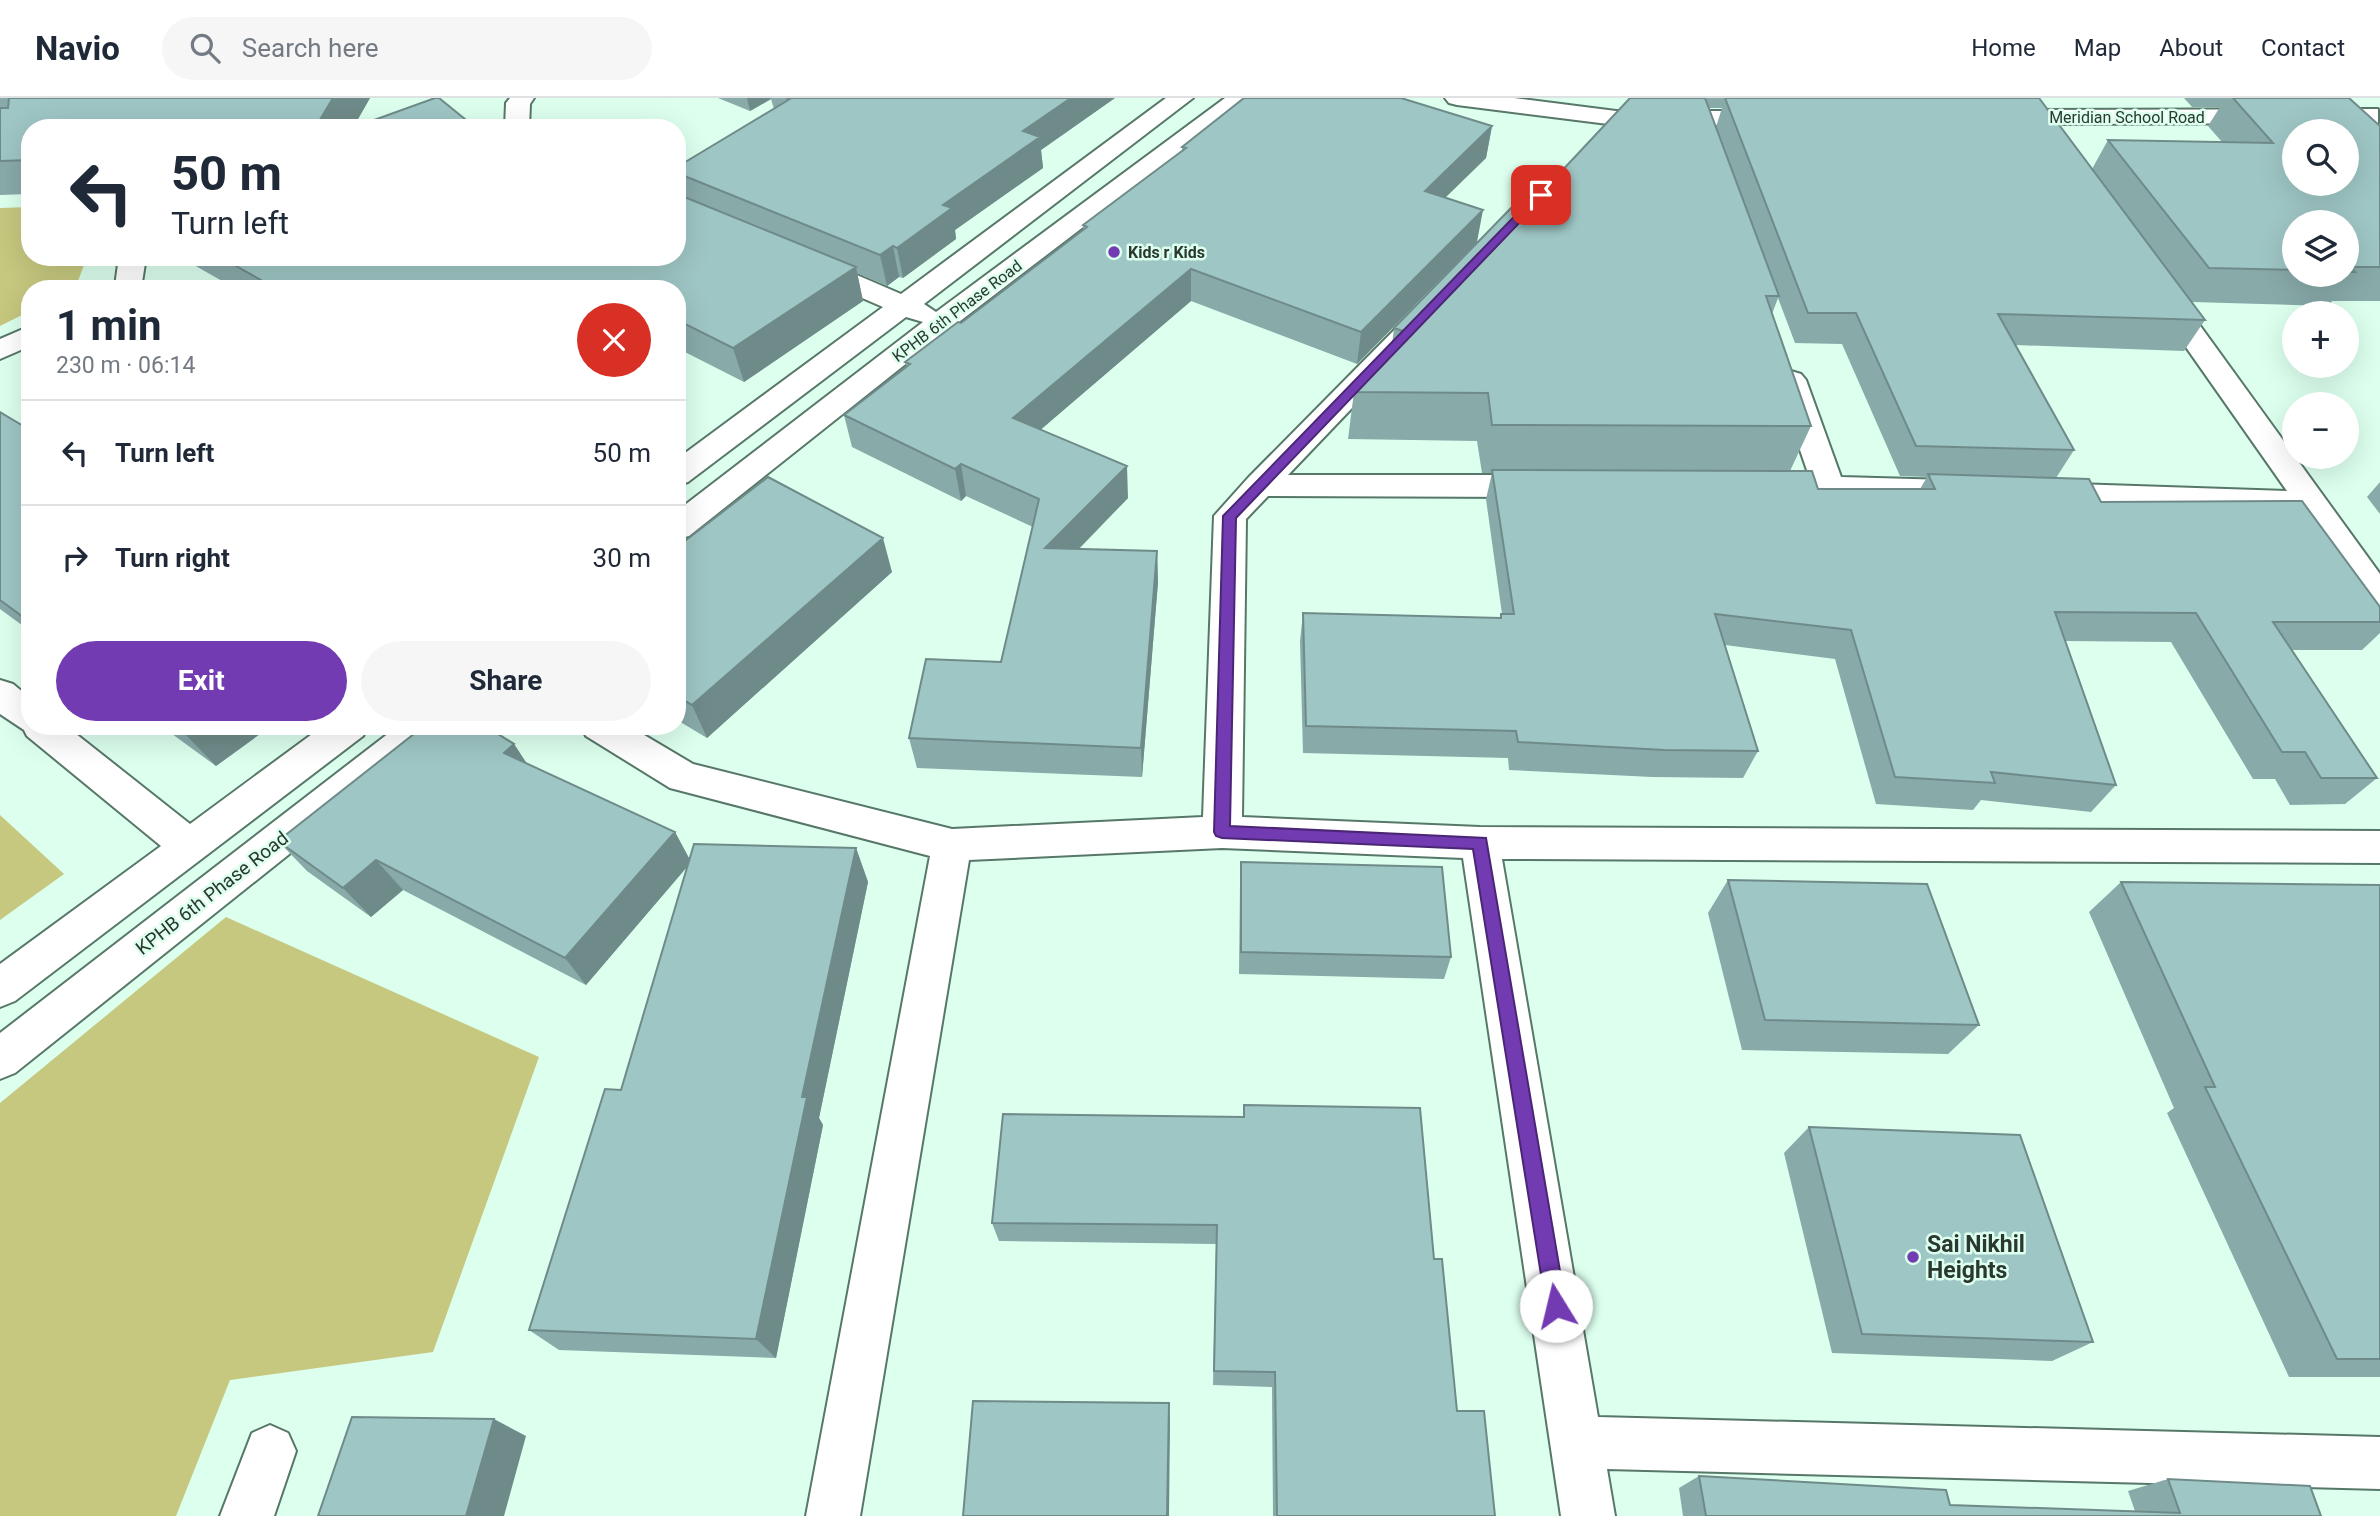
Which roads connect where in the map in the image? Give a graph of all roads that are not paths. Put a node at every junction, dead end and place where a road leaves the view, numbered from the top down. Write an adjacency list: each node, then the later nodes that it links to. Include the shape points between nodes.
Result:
1 (522, 98): 10 (street)
2 (1181, 98): 15 (street, KPHB 6th Phase Road)
3 (1240, 98): 16 (street, KPHB 6th Phase Road)
4 (1457, 98): 8 (street)
5 (2360, 98): 7 (street)
6 (1976, 117): 7 (street, Meridian School Road, via 2040,128)
7 (2379, 117)
8 (1616, 118): 9 (street, via 1701,131); 11 (street)
9 (1795, 118)
10 (517, 119)
11 (1587, 148)
12 (786, 254): 15 (street)
13 (2144, 269): 27 (street)
14 (1442, 297): 21 (street)
15 (904, 306): 16 (street); 20 (street, KPHB 6th Phase Road)
16 (941, 322): 28 (street, KPHB 6th Phase Road)
17 (21, 340): 18 (street)
18 (0, 350)
19 (1783, 360): 24 (street)
20 (686, 468)
21 (1259, 485): 22 (street); 36 (street, via 1230,516)
22 (1565, 486)
23 (1732, 487): 24 (street)
24 (1829, 487): 25 (street)
25 (1981, 492)
26 (2022, 493): 27 (street)
27 (2312, 503): 29 (street)
28 (686, 521)
29 (2380, 599)
30 (0, 694): 31 (street)
31 (21, 711)
32 (51, 735): 39 (street)
33 (338, 735): 39 (street)
34 (413, 735): 42 (street, KPHB 6th Phase Road)
35 (614, 735): 38 (street, via 683,777)
36 (1222, 832): 37 (street); 38 (street)
37 (1480, 843): 40 (street); 43 (street)
38 (951, 845): 47 (street)
39 (189, 846): 41 (street)
40 (2380, 847)
41 (0, 988)
42 (0, 1059)
43 (1578, 1442): 45 (street, via 2301,1483); 48 (street)
44 (271, 1451): 46 (street)
45 (2380, 1463)
46 (247, 1516)
47 (833, 1516)
48 (1588, 1516)

